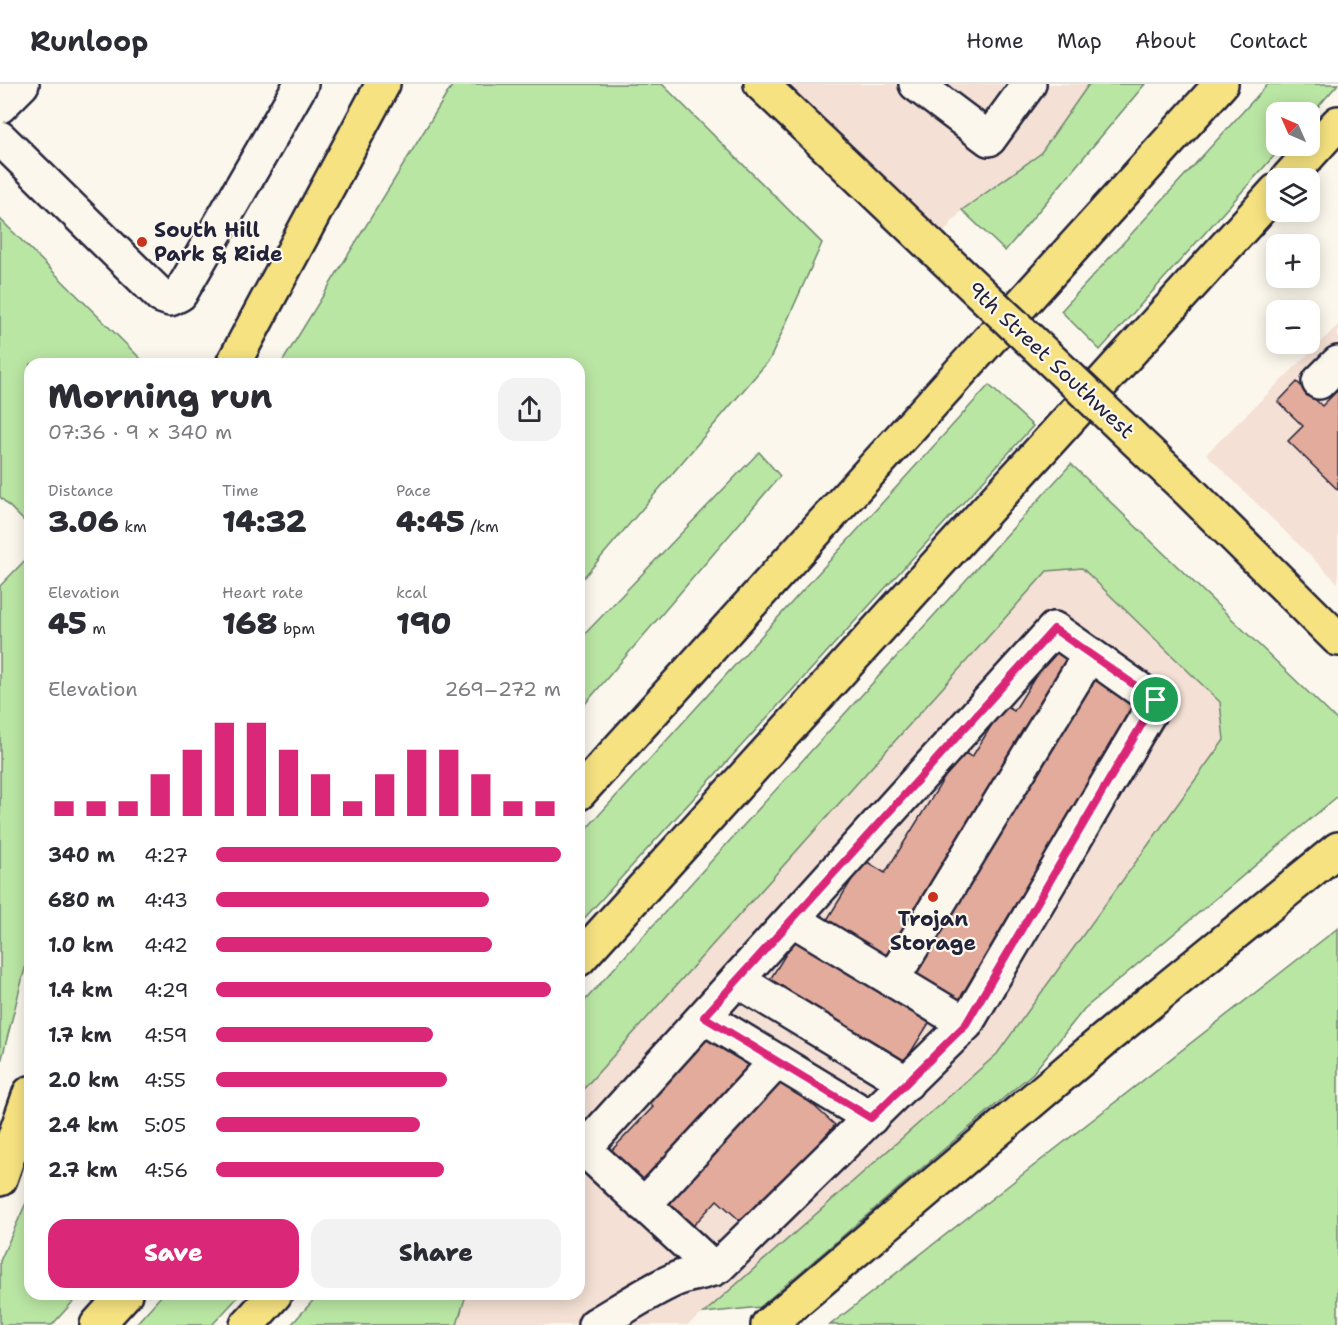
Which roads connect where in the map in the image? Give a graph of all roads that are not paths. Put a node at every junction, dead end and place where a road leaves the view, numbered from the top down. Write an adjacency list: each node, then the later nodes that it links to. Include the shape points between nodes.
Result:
1 (22, 84): 8 (lane)
2 (301, 84): 10 (lane, via 180,294 170,299 161,296)
3 (383, 84): 13 (main road)
4 (761, 84): 14 (main road, 9th Street Southwest, bridge, via 1186,488)
5 (916, 84): 6 (lane, via 989,139)
6 (1029, 84)
7 (1221, 84): 16 (main road)
8 (0, 106)
9 (1338, 123): 11 (main road)
10 (0, 138)
11 (1297, 168)
12 (1266, 202): 19 (main road)
13 (236, 358)
14 (1338, 639)
15 (1090, 654): 18 (lane, via 1054,629); 21 (lane); 23 (lane, via 1156,700)
16 (585, 786)
17 (1338, 849): 38 (main road, via 1106,1038)
18 (792, 920): 20 (lane); 21 (lane)
19 (585, 952)
20 (737, 980): 22 (lane); 25 (lane)
21 (892, 980): 23 (lane)
22 (704, 1017): 24 (lane); 28 (lane)
23 (966, 1024): 25 (lane)
24 (777, 1061): 27 (lane); 31 (lane)
25 (907, 1083): 27 (lane)
26 (24, 1110): 30 (main road)
27 (871, 1118): 32 (lane)
28 (585, 1148)
29 (585, 1150): 31 (lane)
30 (0, 1179)
31 (644, 1205): 32 (lane)
32 (714, 1269): 37 (lane, via 670,1282)
33 (120, 1300): 35 (main road)
34 (270, 1300): 36 (main road)
35 (97, 1325)
36 (247, 1325)
37 (595, 1325)
38 (768, 1325)

